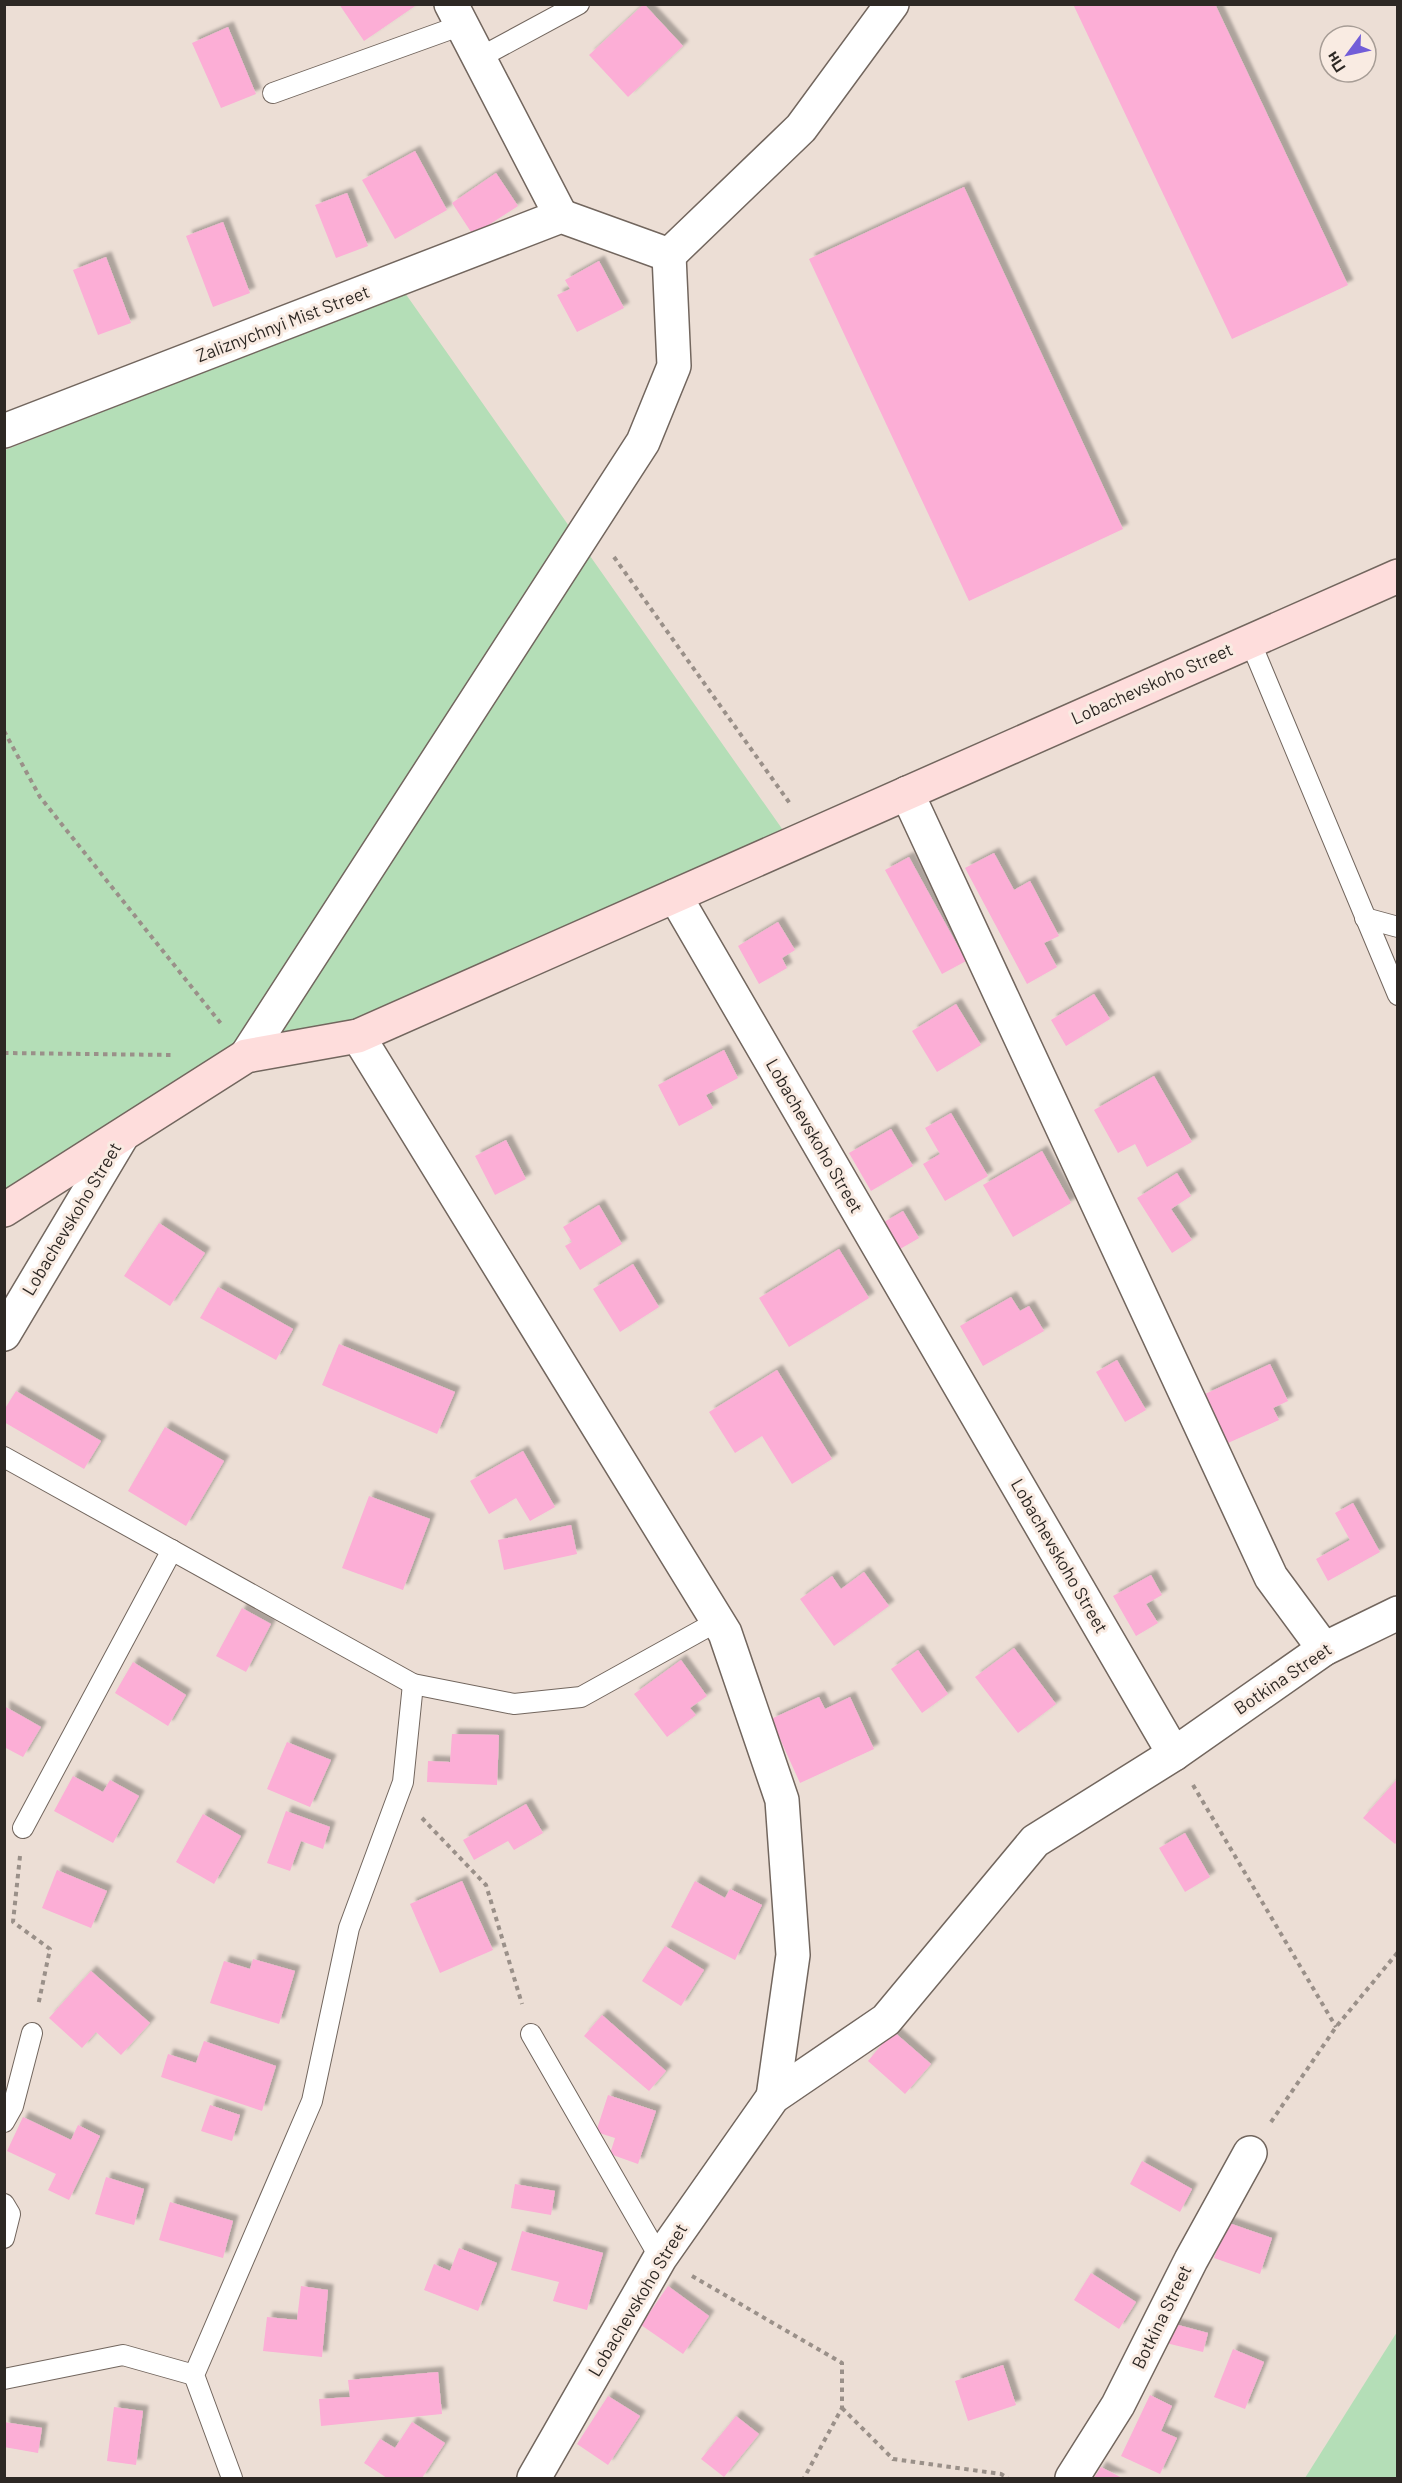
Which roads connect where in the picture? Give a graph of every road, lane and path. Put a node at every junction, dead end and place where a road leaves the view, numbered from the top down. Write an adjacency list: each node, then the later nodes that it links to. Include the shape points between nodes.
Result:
1 (579, 4): 4 (lane)
2 (892, 4): 7 (street, via 801,128)
3 (456, 15): 4 (street); 5 (lane)
4 (479, 58): 6 (street)
5 (273, 93)
6 (561, 216): 7 (street); 8 (street, Zaliznychnyi Mist Street)
7 (669, 255): 9 (street, via 674,366 643,442)
8 (4, 431)
9 (590, 523): 14 (path); 22 (street)
10 (1398, 576): 11 (street, Lobachevskoho Street)
11 (1250, 641): 13 (street, Lobachevskoho Street); 16 (lane)
12 (4, 731): 22 (path, via 40,797)
13 (907, 793): 14 (street, Lobachevskoho Street); 30 (street, via 1271,1577)
14 (812, 835): 15 (street, Lobachevskoho Street)
15 (675, 896): 19 (street, Lobachevskoho Street); 32 (street, Lobachevskoho Street)
16 (1365, 918): 17 (lane); 18 (lane)
17 (1398, 927)
18 (1398, 995)
19 (358, 1036): 22 (street, Lobachevskoho Street); 29 (street, Lobachevskoho Street)
20 (4, 1053): 21 (path)
21 (177, 1056)
22 (246, 1056): 23 (street, Lobachevskoho Street)
23 (122, 1136): 24 (street, Lobachevskoho Street); 25 (street, Lobachevskoho Street)
24 (4, 1210)
25 (4, 1334)
26 (4, 1457): 27 (lane)
27 (172, 1550): 31 (lane); 34 (lane)
28 (1398, 1612): 30 (street, Botkina Street)
29 (718, 1621): 31 (lane, via 581,1697 514,1704); 39 (street, Lobachevskoho Street, via 782,1800 793,1955)
30 (1324, 1649): 32 (street, Botkina Street)
31 (413, 1684): 33 (lane)
32 (1174, 1754): 36 (path); 39 (street, Lobachevskoho Street, via 1035,1841 886,2020)
33 (399, 1793): 38 (path, via 486,1885); 45 (lane, via 349,1928 312,2101)
34 (23, 1828): 37 (path, via 13,1922 50,1949)
35 (1398, 1952): 36 (path)
36 (1336, 2027): 41 (path)
37 (32, 2033): 40 (lane, via 13,2106)
38 (531, 2034): 44 (lane)
39 (773, 2097): 44 (street, Lobachevskoho Street)
40 (4, 2122)
41 (1250, 2153): 52 (street, Botkina Street, via 1191,2259 1118,2405)
42 (4, 2204): 43 (lane, via 10,2214)
43 (4, 2238)
44 (660, 2258): 47 (path, via 842,2363); 49 (street, Lobachevskoho Street)
45 (194, 2375): 46 (lane, via 123,2355); 48 (lane)
46 (4, 2379)
47 (842, 2408): 50 (path); 51 (path, via 893,2459)
48 (232, 2478)
49 (534, 2478)
50 (804, 2478)
51 (1008, 2478)
52 (1072, 2478)

